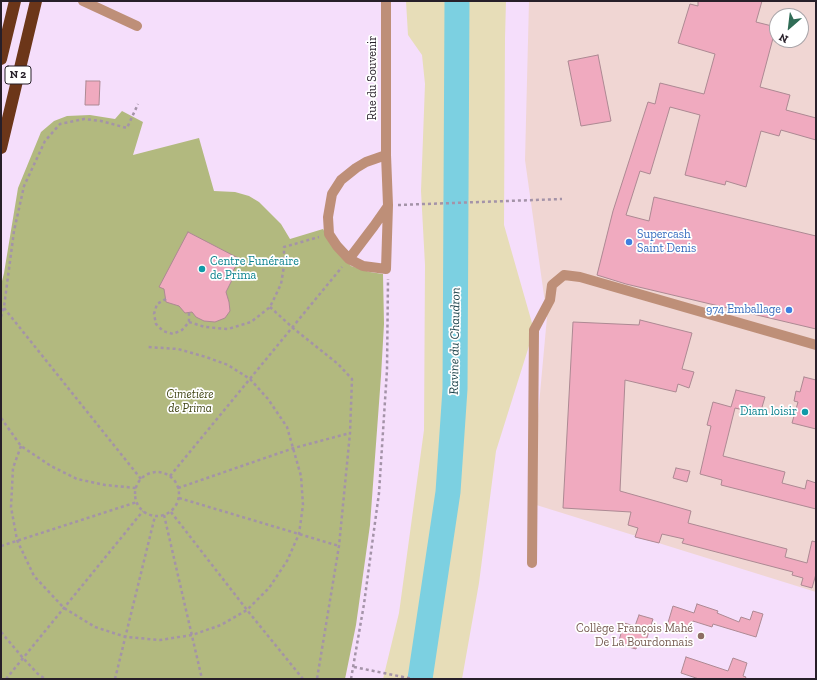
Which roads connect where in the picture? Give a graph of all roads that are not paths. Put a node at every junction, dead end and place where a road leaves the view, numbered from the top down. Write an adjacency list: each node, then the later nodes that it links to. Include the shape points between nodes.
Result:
1 (15, 1): 6 (highway, N 2)
2 (36, 1): 7 (highway, N 2)
3 (82, 1): 5 (lane)
4 (386, 1): 8 (lane, Rue du Souvenir)
5 (137, 26)
6 (1, 59)
7 (1, 148)
8 (386, 155): 9 (lane, Rue du Souvenir); 10 (lane, via 356,168 341,180 332,194 328,217 329,234 336,246)
9 (388, 205): 10 (lane); 10 (lane, Rue du Souvenir, via 386,269 363,266)
10 (349, 259)
11 (816, 345): 12 (lane, via 580,277 564,275 552,285 550,300 534,330)
12 (532, 563)

